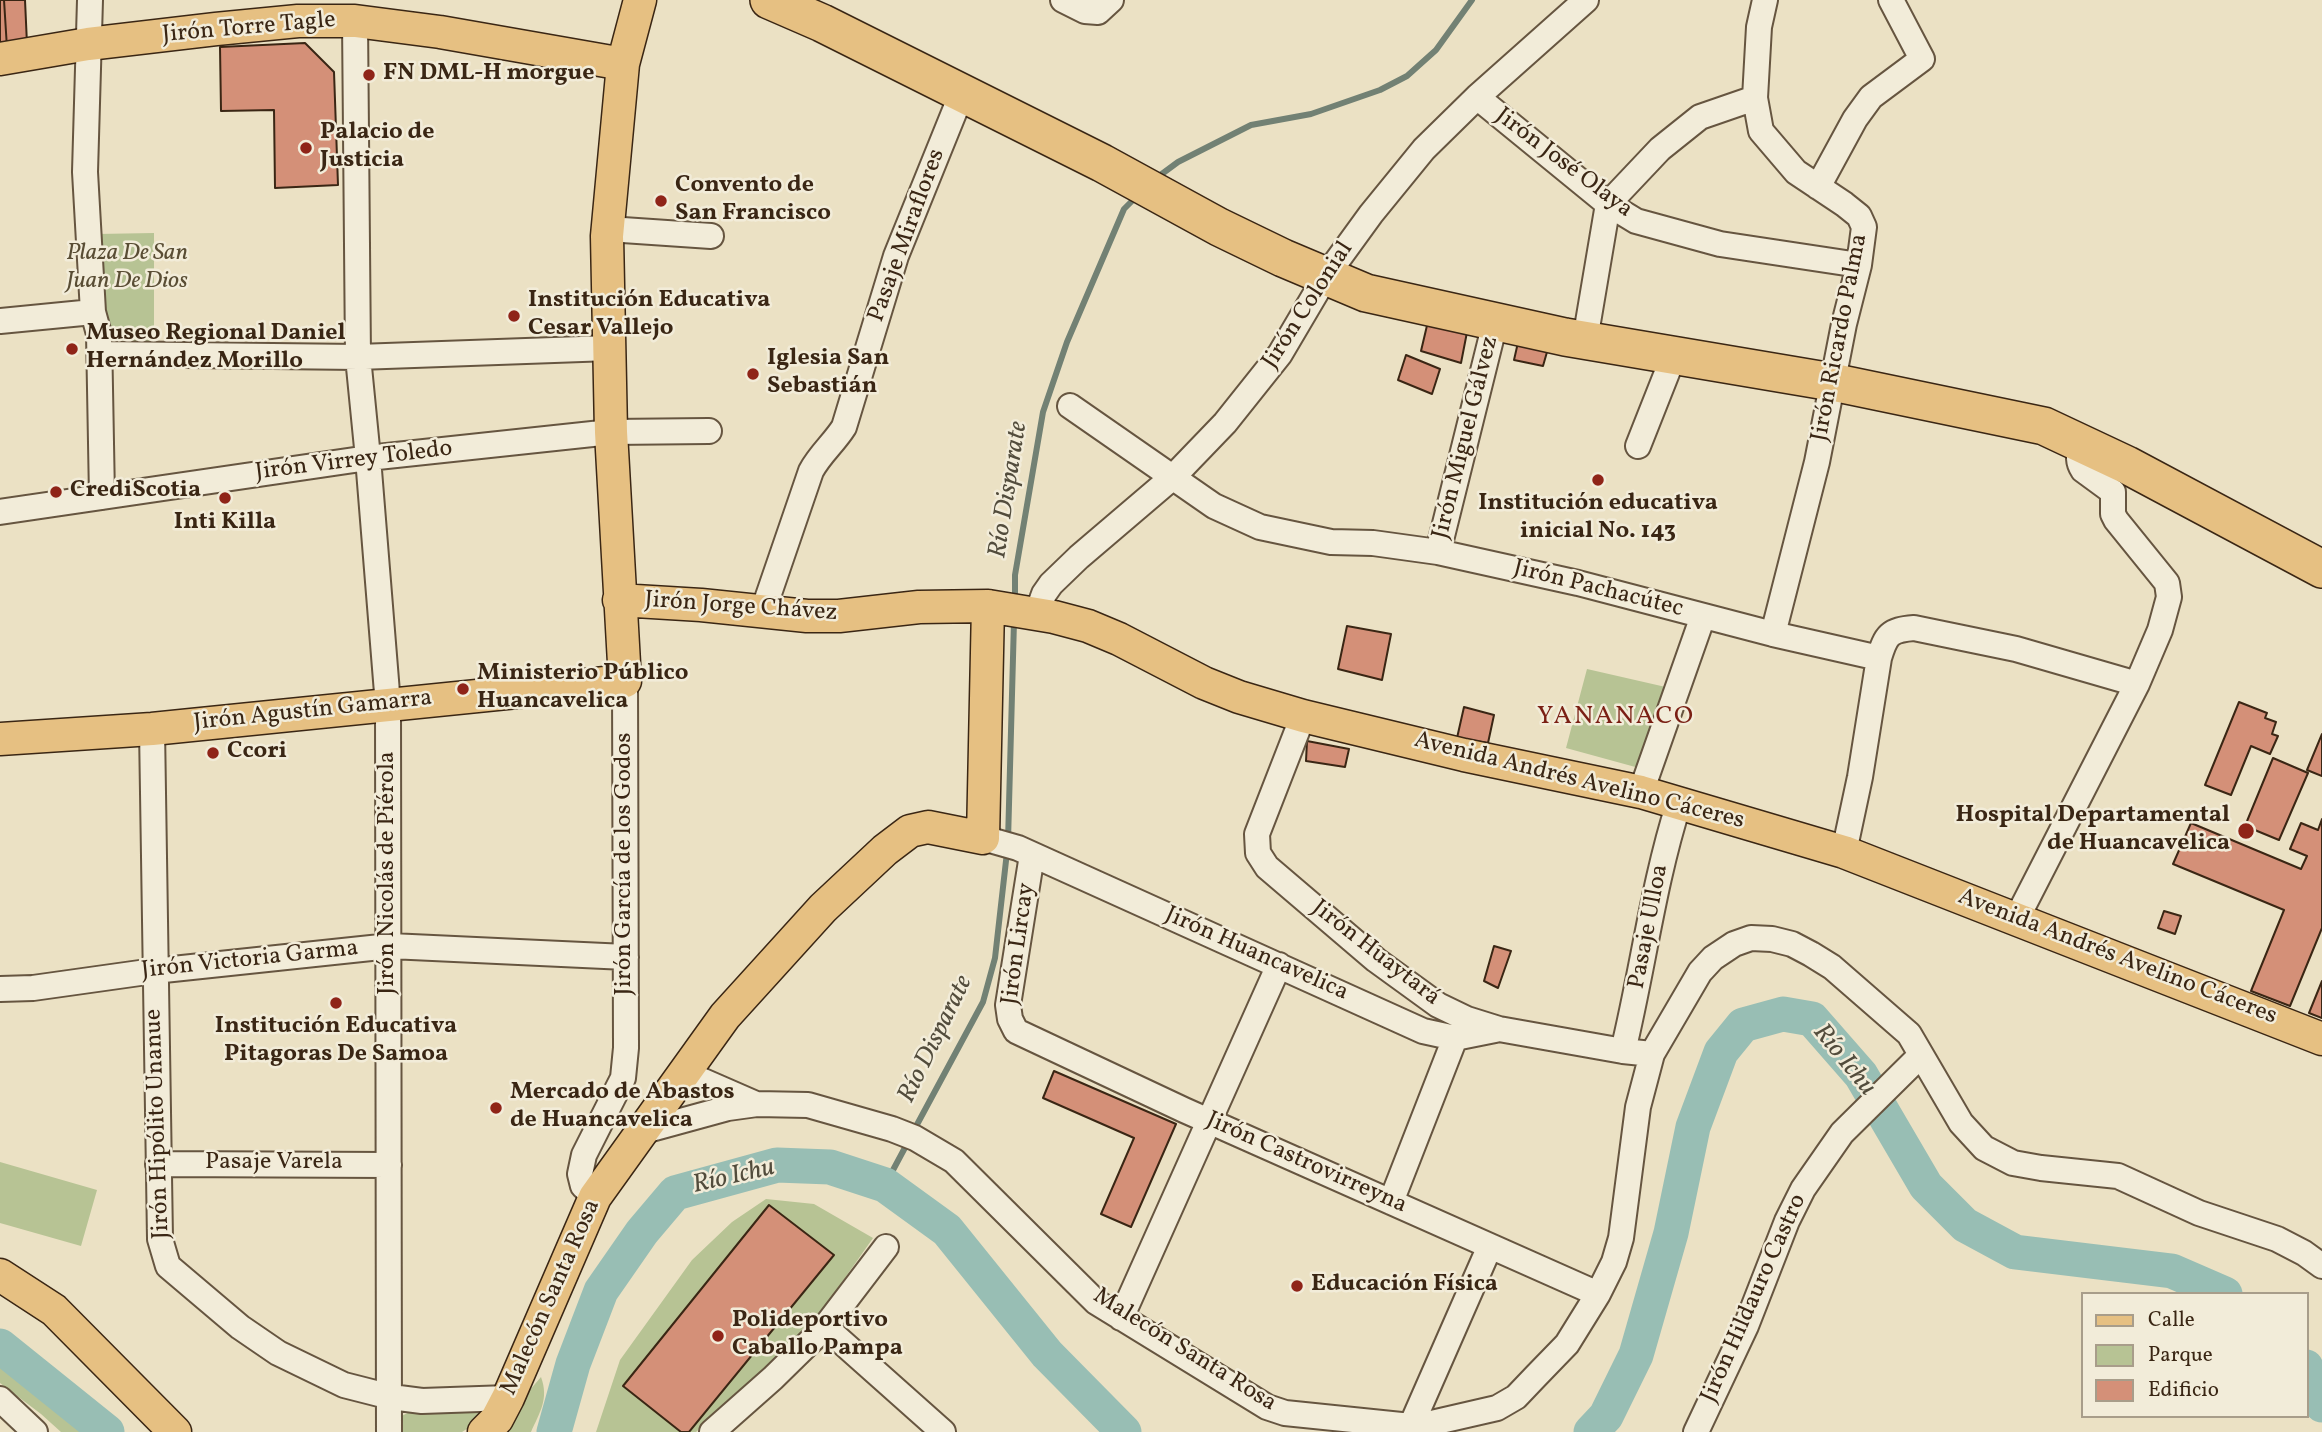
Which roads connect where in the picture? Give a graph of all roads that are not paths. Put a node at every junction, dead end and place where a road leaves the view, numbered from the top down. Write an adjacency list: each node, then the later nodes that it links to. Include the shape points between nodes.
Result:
1 (90, 0): 10 (street)
2 (640, 0): 12 (main road, Jirón García de los Godos)
3 (769, 0): 13 (highway)
4 (1063, 0): 8 (street, via 1085,11)
5 (1586, 0): 14 (street, Jirón Colonial)
6 (1765, 0): 15 (street, Jirón Ricardo Palma)
7 (1891, 0): 16 (street, via 1922,59 1871,97)
8 (1104, 6)
9 (355, 21): 10 (main road, Jirón Torre Tagle, via 298,21); 12 (main road, Jirón Torre Tagle); 29 (street, Jirón Nicolás de Piérola)
10 (88, 44): 11 (main road, Jirón Torre Tagle); 22 (street, via 85,172)
11 (0, 59)
12 (623, 64): 18 (main road, Jirón García de los Godos)
13 (962, 93): 21 (highway); 44 (street, Pasaje Miraflores, via 896,256 844,427 811,471)
14 (1477, 97): 17 (street, Jirón José Olaya); 21 (street, Jirón Colonial, via 1424,149)
15 (1755, 98): 16 (street, Jirón Ricardo Palma, via 1761,131 1796,172); 17 (street, via 1700,117 1660,149)
16 (1818, 187): 20 (street, Jirón Ricardo Palma, via 1858,216 1864,226)
17 (1608, 204): 20 (street, Jirón José Olaya, via 1636,220 1720,244); 25 (street)
18 (608, 229): 19 (street); 26 (main road, Jirón García de los Godos)
19 (711, 236)
20 (1859, 265): 30 (street, Jirón Ricardo Palma)
21 (1326, 276): 24 (highway, via 1366,293); 37 (street, Jirón Colonial, via 1280,354 1225,423)
22 (93, 312): 23 (street); 27 (street)
23 (0, 321)
24 (1495, 323): 25 (highway); 40 (street, Jirón Miguel Gálvez)
25 (1585, 340): 28 (highway)
26 (610, 348): 29 (street); 33 (main road, Jirón García de los Godos)
27 (100, 354): 29 (street); 38 (street)
28 (1674, 355): 30 (highway); 35 (street)
29 (358, 357): 36 (street, Jirón Nicolás de Piérola)
30 (1832, 382): 34 (highway, via 2044,426); 46 (street, Jirón Ricardo Palma, via 1817,462)
31 (1070, 405): 37 (street, Jirón Pachacútec)
32 (709, 431): 33 (street, Jirón Virrey Toledo)
33 (611, 432): 36 (street, Jirón Virrey Toledo); 42 (main road, Jirón García de los Godos)
34 (2081, 445): 41 (highway); 49 (street, via 2078,460 2082,470 2113,492 2116,520 2167,583 2169,597 2160,630)
35 (1638, 446)
36 (368, 458): 38 (street, Jirón Virrey Toledo); 50 (street, Jirón Nicolás de Piérola)
37 (1174, 476): 40 (street, Jirón Pachacútec, via 1214,506 1260,527 1331,542); 43 (street, Jirón Colonial, via 1079,557 1044,594)
38 (102, 497): 39 (street, Jirón Virrey Toledo)
39 (0, 512)
40 (1438, 552): 45 (street, Jirón Pachacútec)
41 (2322, 569)
42 (620, 600): 44 (main road, Jirón Jorge Chávez); 48 (main road, Jirón García de los Godos)
43 (1014, 609): 44 (main road, Jirón Jorge Chávez, via 919,607 839,616); 51 (main road, Avenida Andrés Avelino Cáceres, via 1088,626 1203,683); 56 (main road)
44 (763, 611)
45 (1703, 616): 46 (street, Jirón Pachacútec); 54 (street)
46 (1773, 634): 47 (street, Jirón Pachacútec)
47 (1879, 658): 49 (street, via 1885,638 1897,629 1914,628 2016,649); 57 (street)
48 (625, 681): 50 (main road, Jirón Agustín Gamarra); 60 (street, Jirón García de los Godos)
49 (2137, 684): 58 (street)
50 (388, 705): 52 (main road, Jirón Agustín Gamarra); 59 (street, Jirón Nicolás de Piérola)
51 (1303, 716): 54 (main road, Avenida Andrés Avelino Cáceres); 64 (street, Jirón Huaytará, via 1257,834 1258,853 1267,867 1366,952 1438,1005)
52 (152, 729): 53 (main road, Jirón Agustín Gamarra); 62 (street, Jirón Hipólito Unanue)
53 (0, 739)
54 (1641, 792): 55 (main road, Avenida Andrés Avelino Cáceres)
55 (1679, 803): 57 (main road, Avenida Andrés Avelino Cáceres); 68 (street, Pasaje Ulloa)
56 (1008, 846): 61 (street, Jirón Huancavelica); 65 (street, Jirón Lircay, via 1008,1005); 71 (main road, Malecón Santa Rosa, via 928,827 910,831 823,908 725,1016)
57 (1844, 852): 58 (main road, Avenida Andrés Avelino Cáceres)
58 (2017, 918): 67 (main road, Avenida Andrés Avelino Cáceres)
59 (390, 946): 60 (street, Jirón Victoria Garma); 62 (street, Jirón Victoria Garma); 76 (street, Jirón Nicolás de Piérola)
60 (626, 957): 77 (street, Jirón García de los Godos, via 623,1078 584,1155 580,1174 583,1186)
61 (1279, 965): 66 (street, Jirón Huancavelica, via 1423,1031); 73 (street)
62 (154, 971): 63 (street, Jirón Victoria Garma); 75 (street, Jirón Hipólito Unanue)
63 (0, 989)
64 (1499, 1030): 66 (street, Jirón Huancavelica); 68 (street, Jirón Huaytará)
65 (1016, 1031): 73 (street, Jirón Castrovirreyna)
66 (1455, 1038): 78 (street)
67 (2322, 1039)
68 (1623, 1051): 69 (street, Jirón Huaytará)
69 (1652, 1054): 70 (street, Malecón Santa Rosa, via 1700,972 1713,958 1751,938 1792,944 1832,967 1909,1034); 83 (street, Malecón Santa Rosa, via 1637,1107 1621,1238)
70 (1915, 1061): 81 (street, Malecón Santa Rosa, via 1984,1148 2013,1163 2118,1176 2199,1213 2277,1239); 96 (street, Jirón Hildauro Castro, via 1842,1133 1803,1189)
71 (685, 1073): 72 (street); 74 (main road, Malecón Santa Rosa)
72 (757, 1104): 74 (street); 84 (street, Malecón Santa Rosa, via 808,1105 892,1129 940,1152 1096,1301)
73 (1210, 1121): 78 (street, Jirón Castrovirreyna); 84 (street)
74 (645, 1131): 77 (main road, Malecón Santa Rosa)
75 (158, 1164): 76 (street, Pasaje Varela); 86 (street, Jirón Hipólito Unanue, via 160,1239 168,1266 278,1353 344,1385)
76 (389, 1165): 86 (street, Jirón Nicolás de Piérola)
77 (595, 1197): 87 (main road, Malecón Santa Rosa)
78 (1391, 1202): 79 (street, Jirón Castrovirreyna)
79 (1490, 1246): 83 (street, Jirón Castrovirreyna); 89 (street)
80 (886, 1247): 85 (street)
81 (2322, 1266)
82 (0, 1275): 91 (main road, via 54,1310)
83 (1598, 1294): 89 (street, Malecón Santa Rosa, via 1567,1344 1516,1397 1497,1408)
84 (1121, 1318): 89 (street, Malecón Santa Rosa, via 1267,1407 1285,1413)
85 (825, 1327): 94 (street); 95 (street)
86 (391, 1397): 87 (street, via 422,1401); 92 (street, Jirón Nicolás de Piérola)
87 (508, 1398): 93 (main road, Malecón Santa Rosa)
88 (0, 1399): 90 (street)
89 (1411, 1426)
90 (35, 1432)
91 (175, 1432)
92 (389, 1432)
93 (484, 1432)
94 (712, 1432)
95 (943, 1432)
96 (1696, 1432)

